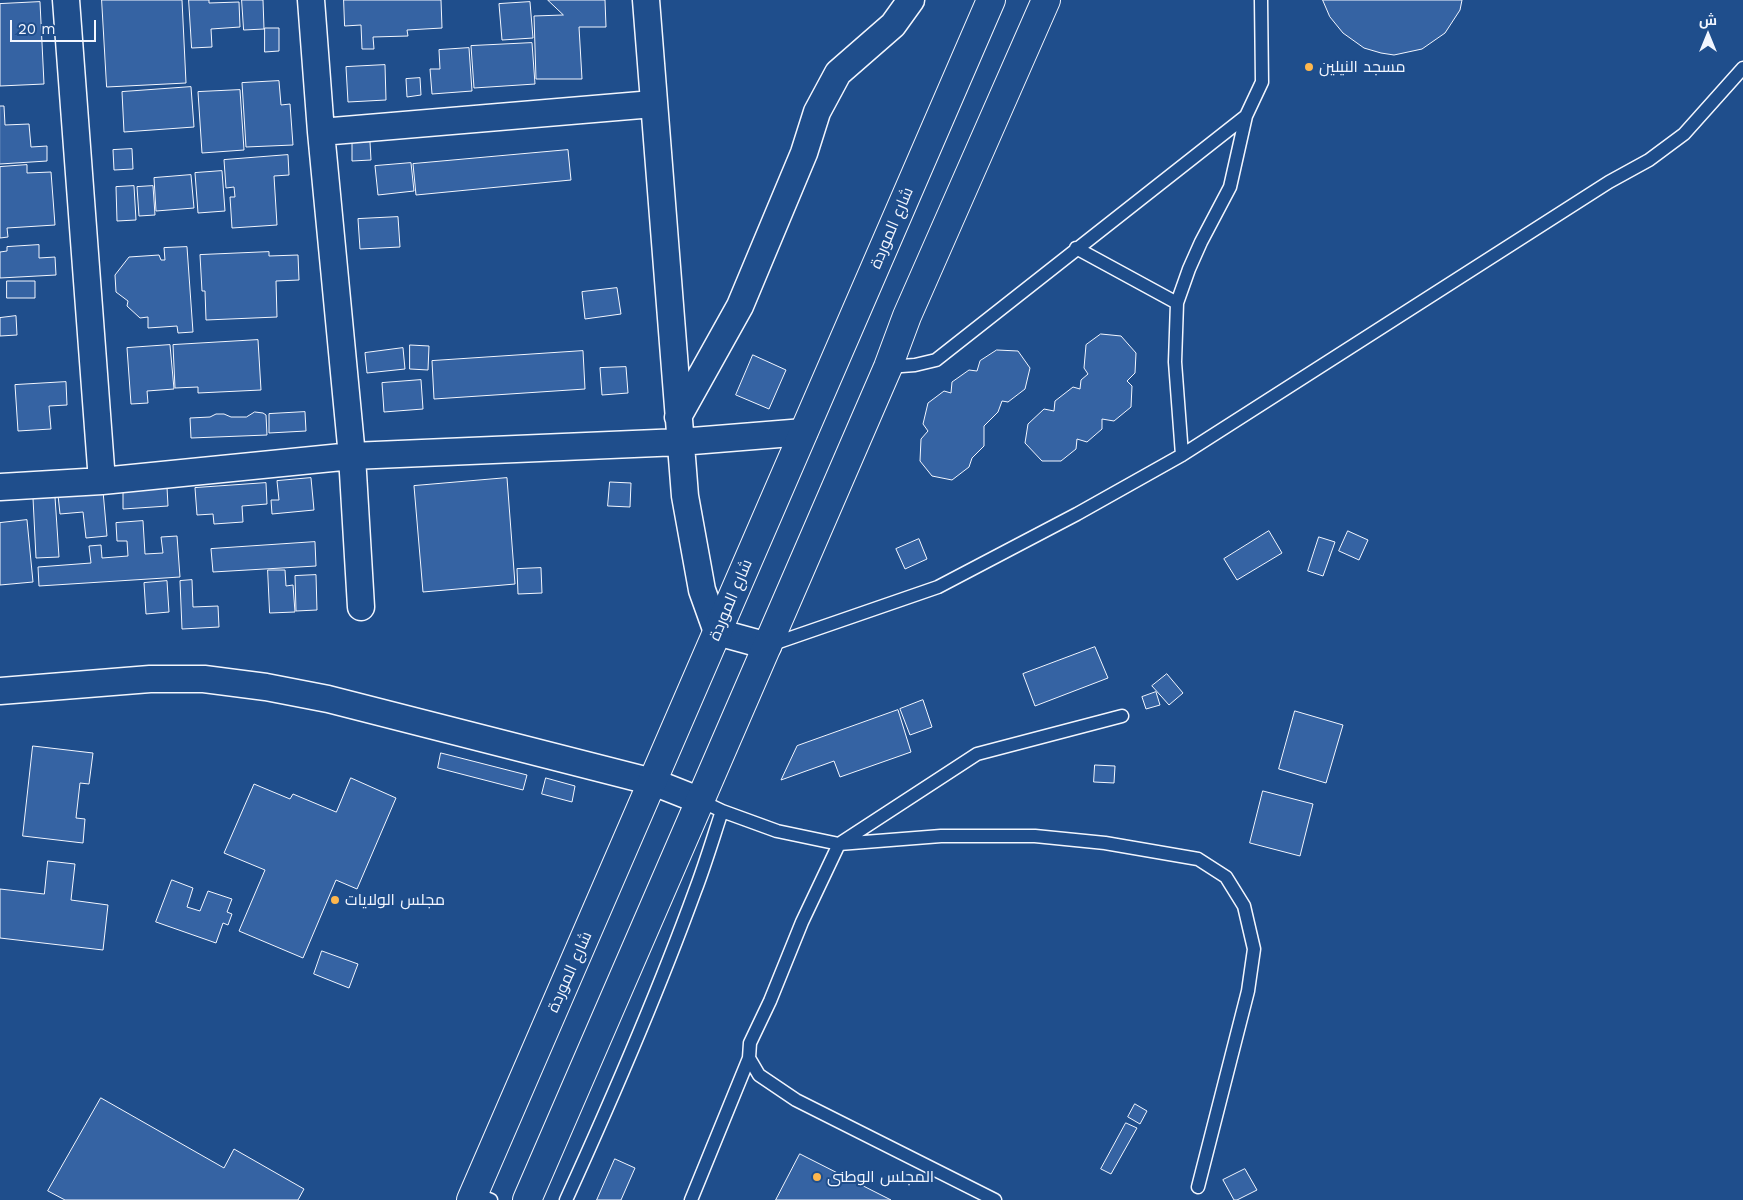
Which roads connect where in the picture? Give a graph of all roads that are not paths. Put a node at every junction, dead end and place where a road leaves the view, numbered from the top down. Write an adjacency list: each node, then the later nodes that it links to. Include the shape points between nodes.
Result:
1 (66, 0): 19 (street)
2 (311, 0): 11 (street)
3 (646, 0): 9 (street)
4 (911, 0): 15 (street, via 893,25 838,73 817,112 804,153 740,306)
5 (991, 0): 16 (main road, شارع الموردة)
6 (1046, 0): 14 (main road, via 906,316)
7 (1261, 0): 10 (lane, via 1262,82)
8 (1743, 68): 17 (lane, via 1684,134 1649,160 1609,182)
9 (653, 104): 11 (street); 15 (street)
10 (1246, 116): 12 (lane); 13 (lane, via 1230,187 1189,268)
11 (321, 132): 18 (street)
12 (1076, 248): 13 (lane); 14 (lane, via 936,360)
13 (1177, 303): 17 (lane, via 1175,362)
14 (888, 367): 23 (main road)
15 (679, 430): 16 (street); 18 (street); 22 (street, via 685,496 702,590)
16 (804, 432): 22 (main road, شارع الموردة)
17 (1182, 455): 23 (lane, via 938,587)
18 (352, 456): 19 (street); 21 (street)
19 (102, 481): 20 (street)
20 (0, 487)
21 (360, 608)
22 (717, 632): 23 (street); 26 (main road, شارع الموردة)
23 (768, 646): 27 (main road)
24 (0, 690): 26 (street, via 150,679 204,679 266,687 328,699)
25 (1122, 716): 28 (lane, via 978,754)
26 (653, 782): 27 (street); 31 (main road, شارع الموردة)
27 (711, 806): 28 (lane, via 777,832); 32 (main road); 33 (lane, via 696,890)
28 (839, 844): 29 (lane, via 750,1043); 30 (lane, via 941,836 1034,836 1105,842 1198,859 1226,878 1244,906 1254,949 1248,991)
29 (749, 1058): 34 (lane); 35 (lane, via 758,1075 796,1100)
30 (1198, 1187)
31 (479, 1198)
32 (528, 1200)
33 (566, 1200)
34 (691, 1200)
35 (995, 1200)

